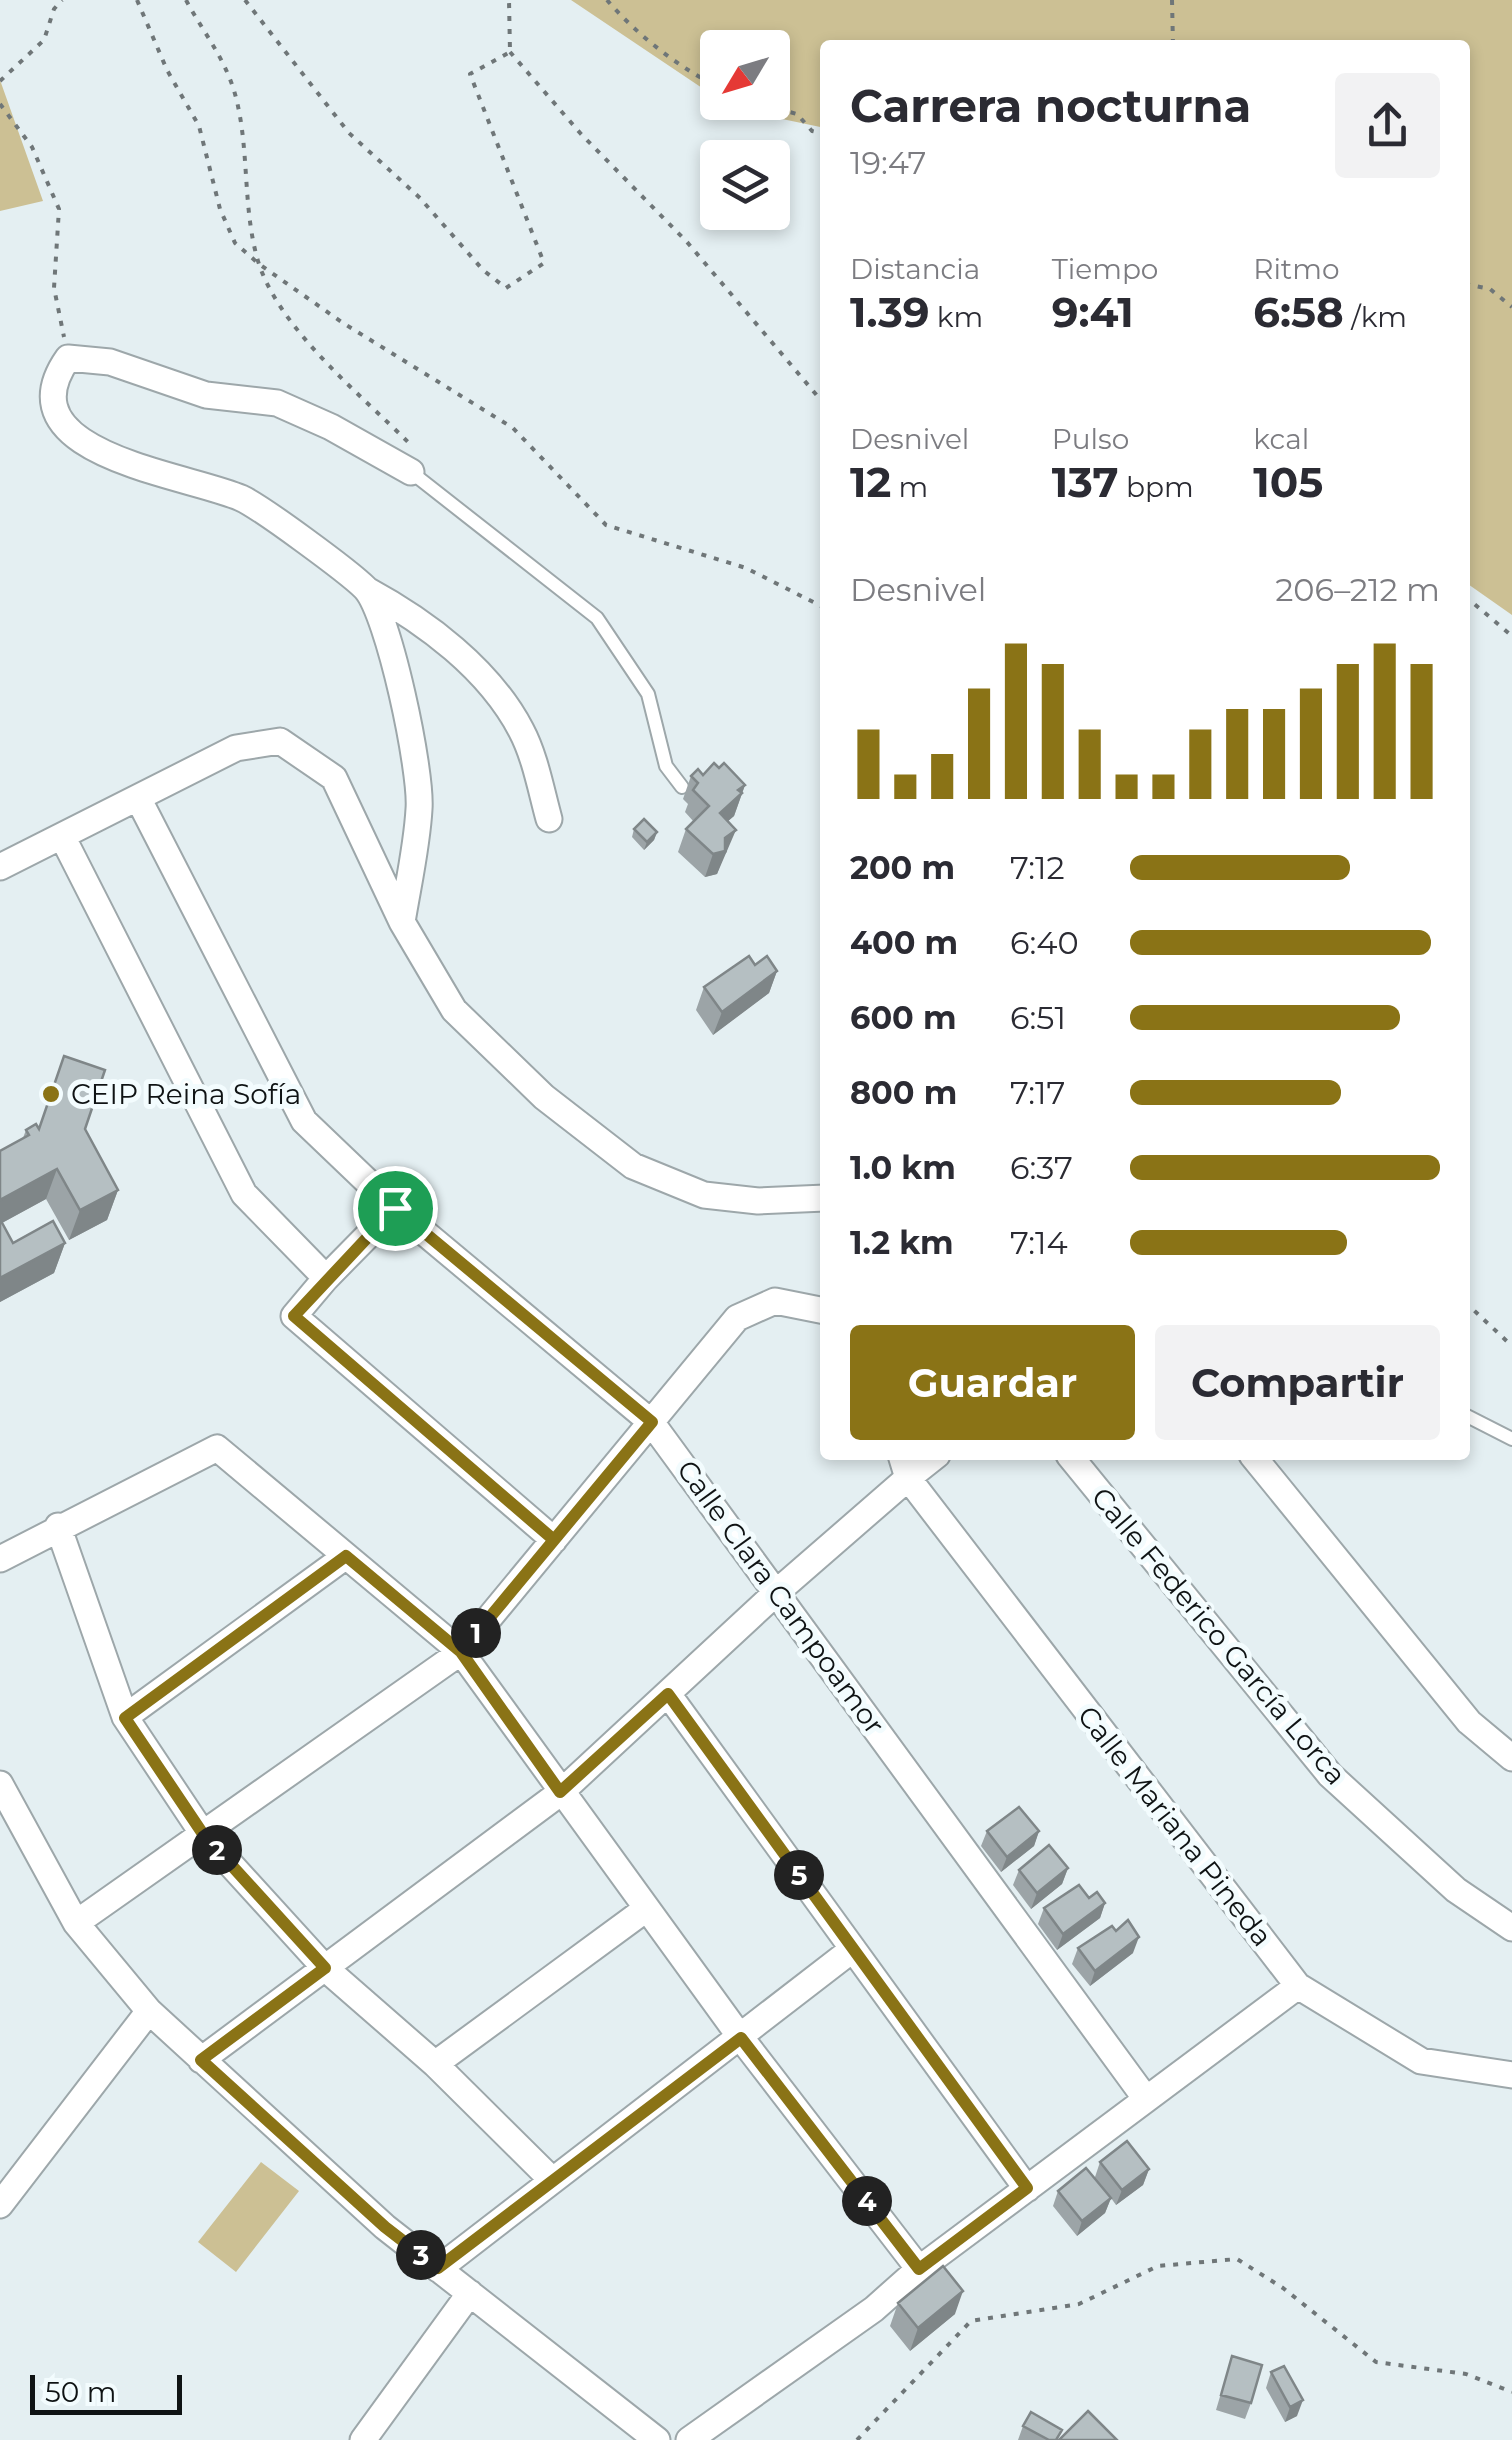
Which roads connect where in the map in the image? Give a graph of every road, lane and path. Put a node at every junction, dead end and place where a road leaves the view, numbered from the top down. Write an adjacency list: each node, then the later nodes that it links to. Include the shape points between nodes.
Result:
1 (62, 0): 11 (path, via 44,40)
2 (137, 0): 15 (path, via 199,126 220,209 236,243)
3 (186, 0): 15 (path, via 216,46 236,97)
4 (244, 0): 9 (path, via 350,133 506,288 544,263 470,74)
5 (510, 0): 9 (path)
6 (606, 0): 10 (path)
7 (1172, 0): 8 (path)
8 (1173, 40)
9 (510, 52): 19 (path, via 687,242)
10 (700, 79)
11 (0, 81)
12 (0, 104): 18 (path, via 32,147 59,209 54,288)
13 (790, 112): 14 (path)
14 (820, 133)
15 (258, 264): 20 (path, via 294,327 417,452); 23 (path, via 513,428 606,525 746,568)
16 (1470, 285): 17 (path, via 1490,289)
17 (1512, 307)
18 (68, 358): 20 (street, via 110,362 206,395 277,403); 21 (street, via 46,378 39,401 48,428 72,448 244,499)
19 (820, 399)
20 (410, 472): 25 (lane, via 597,618 648,694 666,766)
21 (367, 590): 27 (street, via 418,618 499,694 523,733); 30 (street, via 394,654 420,805)
22 (1470, 600): 24 (path)
23 (820, 605)
24 (1512, 636)
25 (682, 787)
26 (138, 798): 28 (street); 30 (street, via 236,748 280,742 334,778); 32 (street, Calle Clara Campoamor, via 304,1121)
27 (549, 819)
28 (62, 836): 29 (street); 33 (street, via 244,1194)
29 (0, 867)
30 (402, 922): 31 (street, via 454,1010 544,1097 632,1166 704,1195 758,1202)
31 (820, 1198)
32 (395, 1208): 33 (street); 38 (street, Calle Clara Campoamor)
33 (326, 1278): 44 (street, via 294,1316)
34 (1470, 1307): 36 (path)
35 (820, 1310): 38 (street, via 775,1301 738,1318)
36 (1512, 1346)
37 (1470, 1418): 39 (lane)
38 (652, 1422): 44 (street); 47 (street, Calle Clara Campoamor)
39 (1512, 1439)
40 (1073, 1460): 57 (street, Calle Federico García Lorca, via 1330,1775 1456,1890)
41 (1256, 1460): 51 (street, via 1469,1722)
42 (904, 1467): 47 (street); 60 (street, Calle Mariana Pineda)
43 (58, 1526): 45 (street, via 216,1448); 46 (street); 50 (street)
44 (554, 1540): 48 (street)
45 (346, 1556): 48 (street); 50 (street)
46 (0, 1559)
47 (778, 1590): 49 (street); 66 (street, Calle Clara Campoamor)
48 (461, 1652): 53 (street); 54 (street)
49 (668, 1694): 53 (street); 58 (street)
50 (125, 1718): 54 (street)
51 (1512, 1758)
52 (0, 1784): 56 (street)
53 (560, 1792): 55 (street); 59 (street)
54 (203, 1834): 56 (street); 59 (street)
55 (646, 1909): 62 (street); 64 (street)
56 (76, 1922): 61 (street)
57 (1512, 1928)
58 (853, 1949): 62 (street); 69 (street)
59 (325, 1968): 63 (street); 64 (street)
60 (1298, 1986): 65 (street, Calle Mariana Pineda, via 1421,2061); 66 (street)
61 (149, 2010): 63 (street); 67 (street)
62 (741, 2038): 68 (street); 72 (street)
63 (201, 2060): 71 (street)
64 (434, 2064): 68 (street)
65 (1512, 2075)
66 (1146, 2099): 69 (street)
67 (9, 2174): 70 (street)
68 (551, 2179): 71 (street)
69 (1027, 2188): 72 (street)
70 (0, 2205)
71 (438, 2268): 73 (street)
72 (919, 2269): 77 (street, via 874,2309)
73 (470, 2293): 75 (street); 76 (street)
74 (1512, 2392): 78 (path, via 1466,2374 1376,2362 1237,2259 1158,2266 1079,2304 971,2320)
75 (646, 2437)
76 (363, 2440)
77 (689, 2440)
78 (856, 2440)

